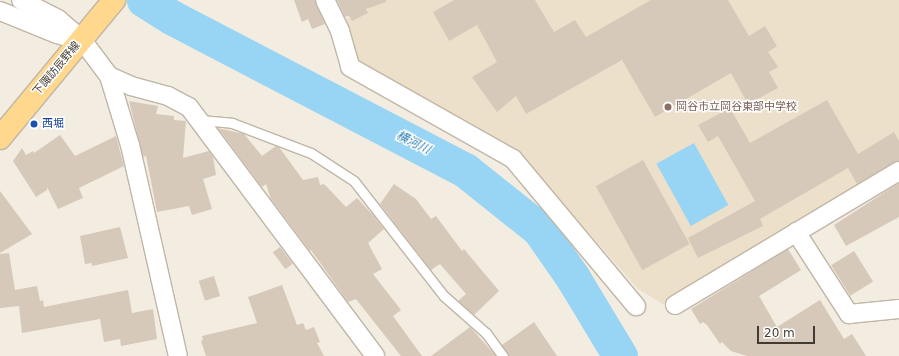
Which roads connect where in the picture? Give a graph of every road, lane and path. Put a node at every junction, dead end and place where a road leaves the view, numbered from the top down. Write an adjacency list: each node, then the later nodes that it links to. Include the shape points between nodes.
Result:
1 (21, 0): 5 (street)
2 (114, 0): 5 (main road, 下諏訪辰野線)
3 (325, 0): 12 (street, via 340,31 350,66 512,159)
4 (0, 11): 5 (street, via 57,34)
5 (87, 34): 6 (street); 8 (main road, 下諏訪辰野線)
6 (109, 76): 7 (street, via 131,86 168,96 189,107); 14 (street, via 130,145)
7 (198, 120): 15 (street); 16 (lane, via 232,123 311,153 354,181 444,296 486,333)
8 (0, 138)
9 (899, 171): 10 (street)
10 (796, 232): 11 (street); 13 (street, via 849,314)
11 (675, 305)
12 (636, 306)
13 (899, 309)
14 (178, 356)
15 (375, 356)
16 (503, 356)

